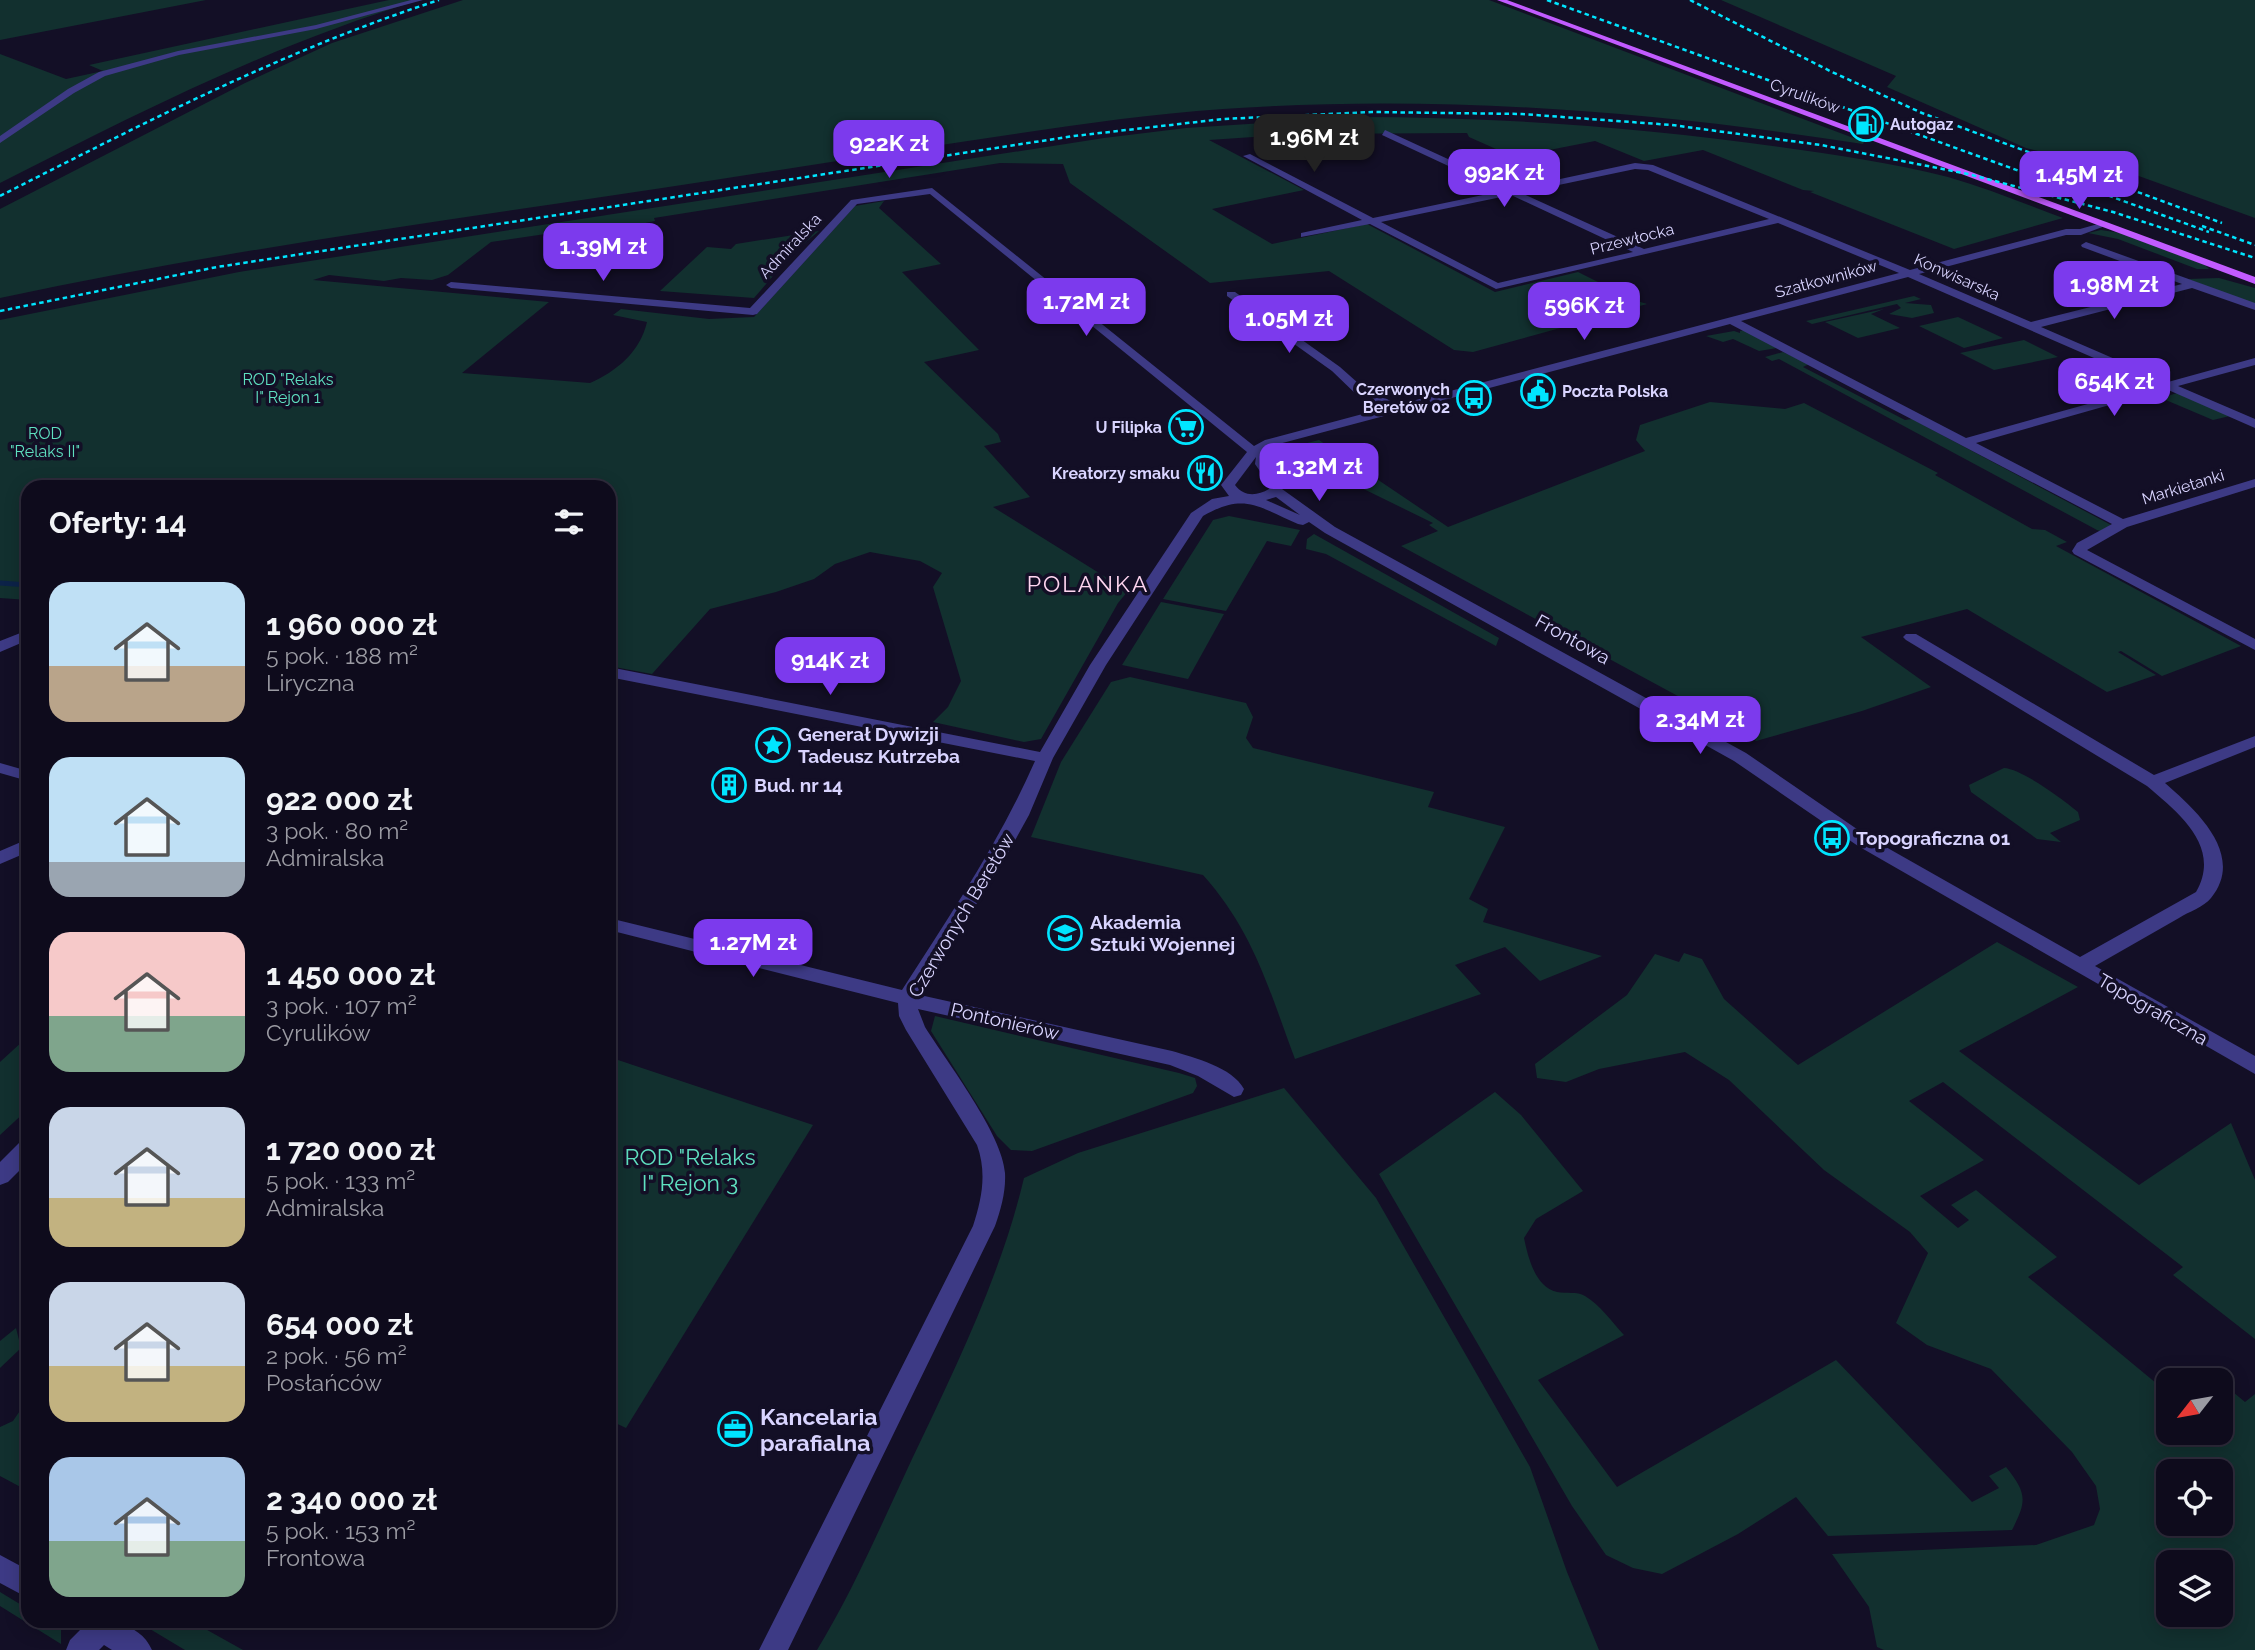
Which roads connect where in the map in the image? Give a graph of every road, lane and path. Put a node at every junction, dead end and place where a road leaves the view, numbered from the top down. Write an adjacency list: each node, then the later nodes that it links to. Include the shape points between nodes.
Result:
1 (419, 0): 4 (street, via 103,74)
2 (1502, 0): 9 (main road, Cyrulików)
3 (1385, 133): 6 (street)
4 (0, 140)
5 (1247, 156): 8 (street)
6 (1512, 192): 7 (street, Konwisarska, via 1644,166); 8 (street); 12 (street)
7 (1780, 220): 12 (street, Przewłocka); 13 (street, Konwisarska)
8 (1371, 221): 10 (street); 12 (street, Przewłocka, via 1491,284 1505,286)
9 (2102, 224): 13 (street, Szatkowników); 14 (main road, Cyrulików)
10 (1305, 235)
11 (2086, 245): 16 (street)
12 (1642, 252)
13 (1909, 273): 19 (street, Szatkowników); 21 (street, Konwisarska)
14 (2255, 281)
15 (451, 285): 27 (street, Admiralska, via 753,312 854,202 932,191 1240,443)
16 (2190, 285): 18 (street); 21 (street)
17 (1231, 294): 24 (street, via 1336,369 1366,402)
18 (2255, 307)
19 (1731, 320): 20 (street, Szatkowników); 26 (street)
20 (1716, 324): 24 (street, Czerwonych Beretów)
21 (2030, 326): 23 (street, Konwisarska)
22 (2255, 361): 23 (street)
23 (2168, 386): 25 (street, Konwisarska); 26 (street)
24 (1390, 412): 27 (street, Czerwonych Beretów, via 1283,440)
25 (2255, 424)
26 (1964, 442): 32 (street)
27 (1259, 453): 29 (street); 30 (street, Czerwonych Beretów, via 1245,457)
28 (2255, 483): 32 (street, Markietanki)
29 (1273, 485): 30 (street, via 1256,475); 31 (street, Czerwonych Beretów, via 1266,497); 33 (street, Frontowa)
30 (1227, 490): 31 (street, Czerwonych Beretów); 40 (street, Czerwonych Beretów, via 1198,513 1098,665)
31 (1247, 498): 33 (street, Frontowa)
32 (2122, 524): 36 (street, Markietanki, via 2079,551)
33 (1330, 530): 47 (street, Frontowa, via 1740,757 1864,842)
34 (21, 638): 37 (street)
35 (1912, 638): 43 (street, Topograficzna)
36 (2255, 645)
37 (0, 647)
38 (616, 673): 40 (street)
39 (2255, 741): 43 (street)
40 (1045, 758): 48 (street, Czerwonych Beretów, via 999,853)
41 (0, 768): 42 (street)
42 (21, 774)
43 (2153, 782): 47 (street, Topograficzna, via 2210,841 2212,882 2203,896)
44 (21, 848): 45 (street)
45 (0, 858)
46 (616, 926): 48 (street, Pontonierów)
47 (2078, 966): 49 (street, Topograficzna)
48 (907, 999): 50 (street, Pontonierów, via 1194,1066); 59 (street, Czerwonych Beretów, via 916,1030 994,1160 995,1191 984,1226)
49 (2255, 1066)
50 (1234, 1088)
51 (21, 1155): 52 (street)
52 (0, 1176)
53 (0, 1569): 54 (street)
54 (21, 1581)
55 (93, 1628): 57 (street)
56 (102, 1628): 58 (street)
57 (80, 1650)
58 (138, 1650)
59 (773, 1650)

